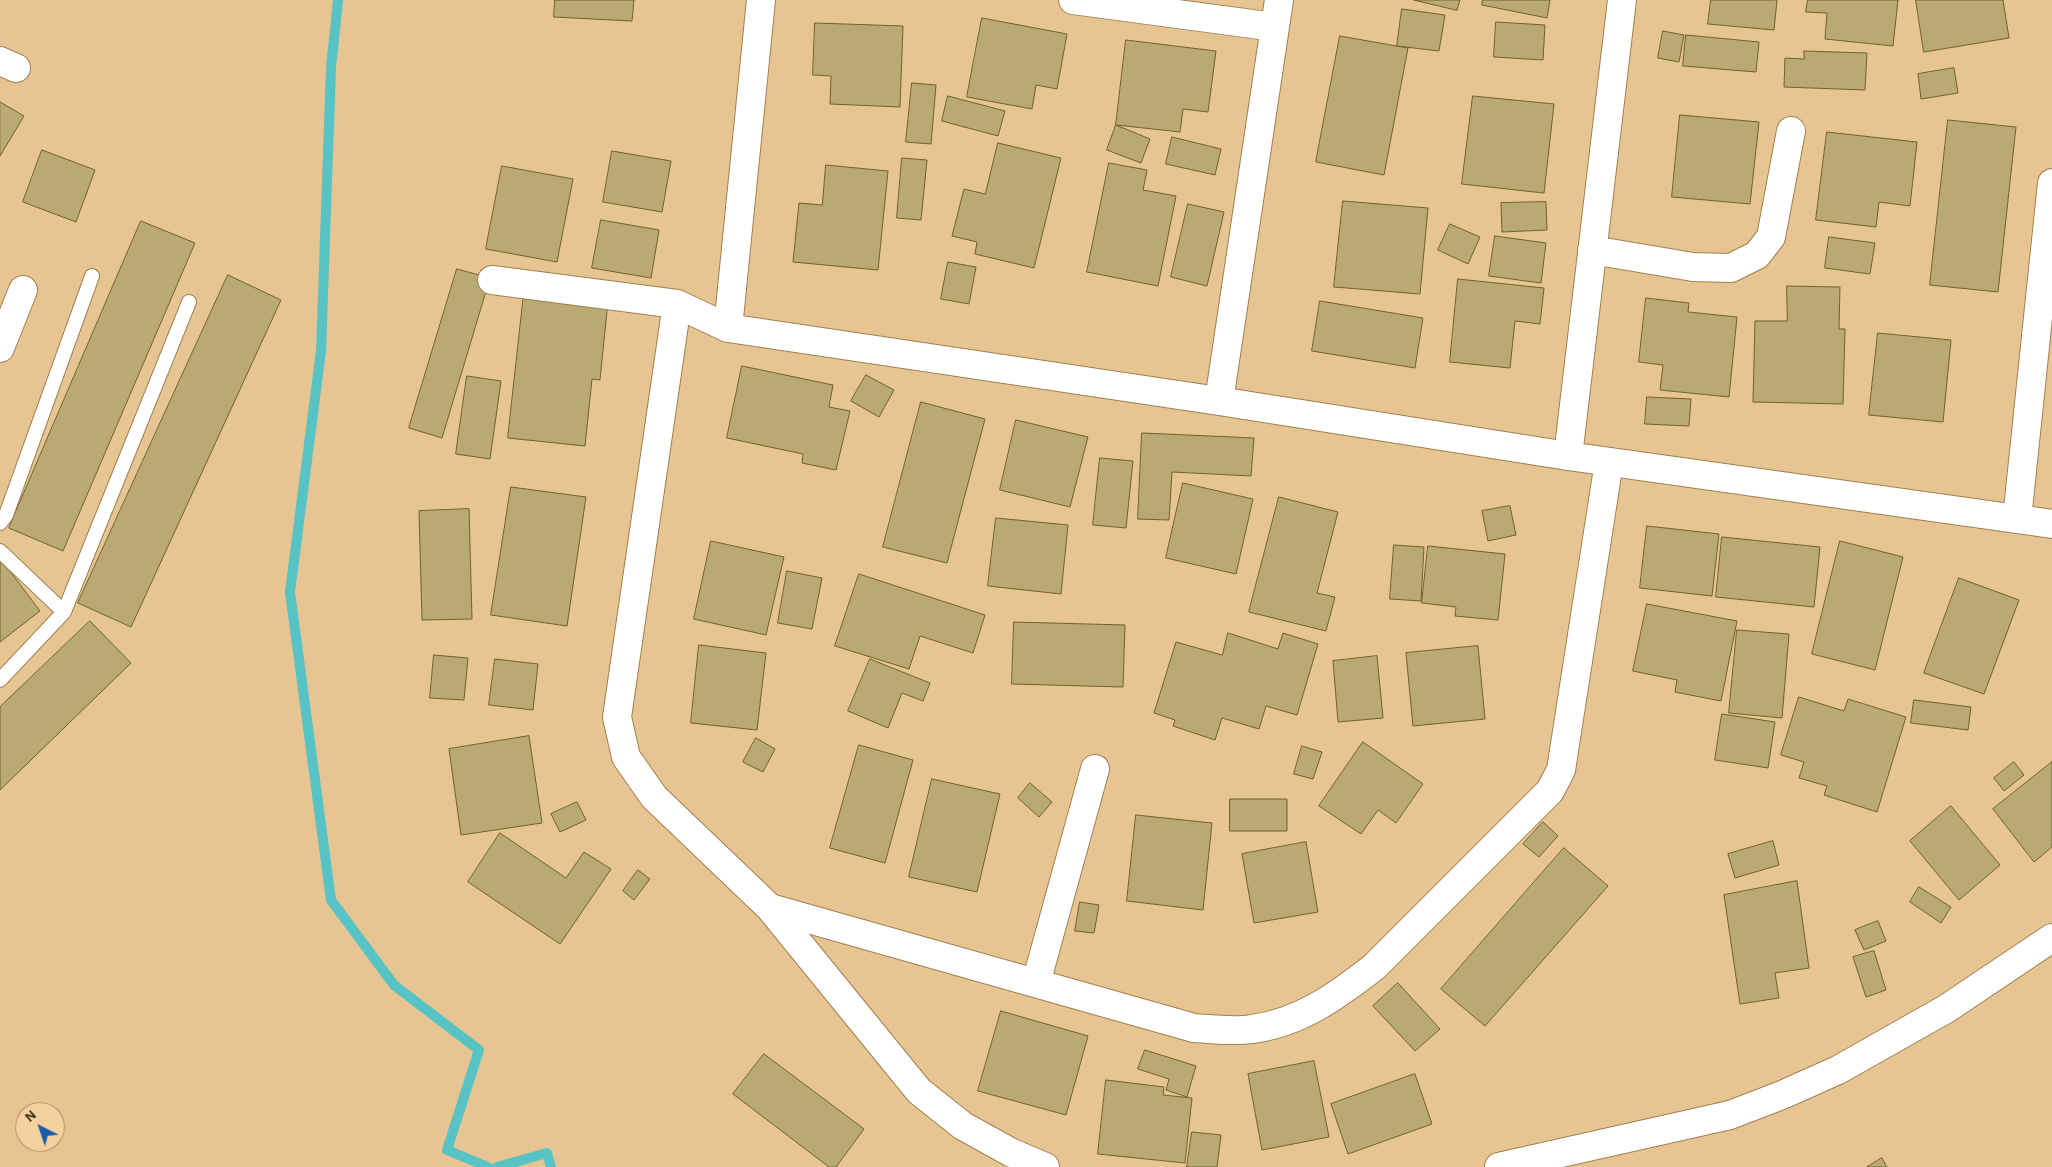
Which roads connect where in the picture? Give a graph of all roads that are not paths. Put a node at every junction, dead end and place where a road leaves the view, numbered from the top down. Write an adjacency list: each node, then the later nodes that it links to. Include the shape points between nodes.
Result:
1 (761, 0): 14 (street)
2 (1073, 0): 5 (street)
3 (1279, 0): 5 (street)
4 (1622, 0): 8 (street)
5 (1275, 26): 16 (street)
6 (1791, 131): 8 (street, via 1771,237 1757,256 1731,268 1693,267)
7 (2052, 183): 19 (street)
8 (1592, 250): 17 (street)
9 (92, 276): 20 (lane, via 6,515)
10 (492, 280): 13 (street)
11 (23, 290): 15 (street)
12 (189, 302): 23 (lane)
13 (677, 304): 14 (street); 26 (street, via 617,717 626,757 654,797)
14 (728, 328): 16 (street)
15 (0, 348)
16 (1219, 401): 17 (street)
17 (1568, 456): 18 (street)
18 (1609, 462): 19 (street); 28 (street, via 1561,770 1550,791 1374,967 1343,991 1300,1017 1252,1029 1194,1028)
19 (2017, 519): 21 (street)
20 (0, 523)
21 (2052, 524)
22 (0, 551): 23 (lane)
23 (64, 612): 24 (lane)
24 (0, 680)
25 (1095, 769): 28 (street)
26 (770, 908): 28 (street); 29 (street, via 919,1091 963,1126)
27 (2052, 938): 30 (street, via 1946,1009 1838,1070 1782,1095 1730,1115)
28 (1036, 983)
29 (1045, 1167)
30 (1499, 1167)

